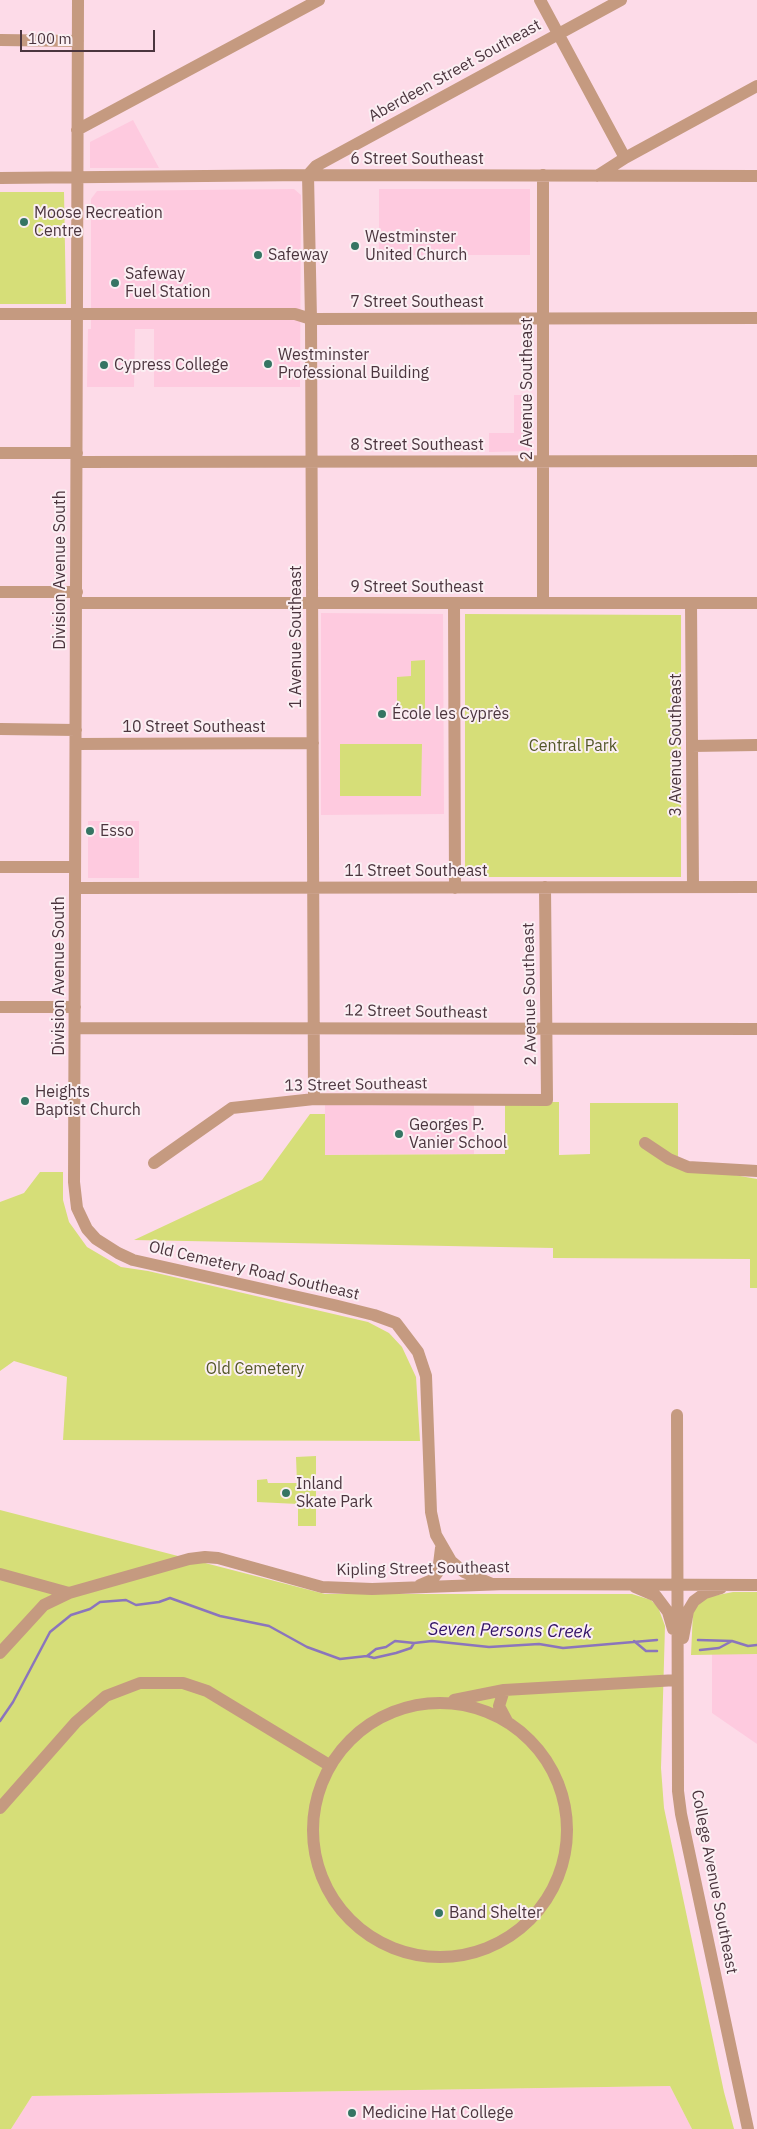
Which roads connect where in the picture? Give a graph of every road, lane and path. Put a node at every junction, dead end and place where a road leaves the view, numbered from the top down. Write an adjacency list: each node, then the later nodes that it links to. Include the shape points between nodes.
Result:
1 (78, 0): 7 (street, Division Avenue South)
2 (319, 0): 9 (street)
3 (540, 0): 5 (street)
4 (621, 0): 5 (street, Aberdeen Street Southeast)
5 (558, 34): 10 (street); 11 (street, Aberdeen Street Southeast, via 316,166)
6 (0, 40): 7 (street)
7 (78, 41): 9 (street, Division Avenue South)
8 (757, 86): 10 (street)
9 (77, 130): 16 (street, Division Avenue South)
10 (625, 158): 13 (street)
11 (308, 175): 12 (street, 6 Street Southeast); 16 (street, 6 Street Southeast); 19 (street, 1 Avenue Southeast)
12 (543, 175): 13 (street, 6 Street Southeast); 20 (street, 2 Avenue Southeast)
13 (597, 176): 14 (street, 6 Street Southeast)
14 (757, 176)
15 (0, 178): 16 (street, 6 Street Southeast)
16 (77, 178): 18 (street, Division Avenue South)
17 (0, 314): 18 (street, 7 Street Southeast)
18 (78, 315): 19 (street, 7 Street Southeast, via 294,314); 23 (street, Division Avenue South)
19 (311, 318): 20 (street, 7 Street Southeast); 26 (street, 1 Avenue Southeast)
20 (543, 318): 21 (street, 7 Street Southeast); 24 (street, 2 Avenue Southeast)
21 (757, 318)
22 (0, 453): 23 (street, 8 Street Southeast)
23 (77, 458): 26 (street, 8 Street Southeast); 28 (street, Division Avenue South)
24 (543, 461): 25 (street, 8 Street Southeast); 26 (street, 8 Street Southeast); 30 (street, 2 Avenue Southeast)
25 (757, 461)
26 (312, 462): 29 (street, 1 Avenue Southeast)
27 (0, 592): 28 (street, 9 Street Southeast)
28 (77, 598): 29 (street, 9 Street Southeast); 35 (street, Division Avenue South)
29 (312, 603): 33 (street, 9 Street Southeast); 36 (street, 1 Avenue Southeast)
30 (543, 603): 31 (street, 9 Street Southeast); 33 (street, 9 Street Southeast)
31 (691, 603): 32 (street, 9 Street Southeast); 39 (street, 3 Avenue Southeast)
32 (757, 603)
33 (454, 604): 47 (street)
34 (0, 729): 35 (street)
35 (76, 730): 37 (street, Division Avenue South)
36 (312, 743): 37 (street, 10 Street Southeast); 46 (street, 1 Avenue Southeast)
37 (76, 744): 41 (street, Division Avenue South)
38 (757, 745): 39 (street)
39 (692, 746): 43 (street, 3 Avenue Southeast)
40 (0, 867): 41 (street)
41 (75, 867): 45 (street, Division Avenue South)
42 (545, 887): 43 (street, 11 Street Southeast); 47 (street, 11 Street Southeast); 53 (street, 2 Avenue Southeast)
43 (693, 887): 44 (street, 11 Street Southeast)
44 (757, 887)
45 (75, 888): 46 (street, 11 Street Southeast); 49 (street, Division Avenue South)
46 (313, 888): 47 (street, 11 Street Southeast); 50 (street, 1 Avenue Southeast)
47 (455, 888)
48 (0, 1007): 49 (street)
49 (75, 1007): 51 (street, Division Avenue South)
50 (313, 1027): 51 (street, 12 Street Southeast); 53 (street, 12 Street Southeast); 54 (street, 1 Avenue Southeast)
51 (75, 1028): 56 (street, Division Avenue South)
52 (757, 1029): 53 (street, 12 Street Southeast)
53 (546, 1030): 55 (street, 2 Avenue Southeast)
54 (314, 1100): 55 (street, 13 Street Southeast); 58 (street, 13 Street Southeast, via 232,1108)
55 (547, 1100)
56 (75, 1141): 61 (street, Old Cemetery Road Southeast, via 76,1202 87,1229 118,1254 342,1307 396,1323 423,1363 428,1398 431,1512)
57 (645, 1143): 59 (street, via 688,1167)
58 (154, 1163)
59 (757, 1171)
60 (677, 1415): 65 (street, College Avenue Southeast)
61 (441, 1548): 63 (street, via 464,1572 492,1584); 69 (street, via 438,1572 432,1580)
62 (0, 1574): 68 (street)
63 (506, 1584): 64 (street, Kipling Street Southeast); 69 (street, Kipling Street Southeast)
64 (623, 1584): 65 (street, Kipling Street Southeast); 72 (street, via 656,1596 668,1612)
65 (677, 1584): 66 (street, Kipling Street Southeast); 72 (street, College Avenue Southeast)
66 (741, 1585): 67 (street, Kipling Street Southeast); 74 (street, via 717,1589 694,1601 688,1610)
67 (757, 1585)
68 (43, 1587): 70 (street); 71 (street)
69 (411, 1589): 70 (street, Kipling Street Southeast, via 322,1587 205,1557)
70 (69, 1593): 71 (street, Kipling Street Southeast)
71 (44, 1605): 73 (street)
72 (677, 1644): 74 (street, College Avenue Southeast)
73 (0, 1653)
74 (677, 1676): 75 (street); 80 (street, College Avenue Southeast, via 677,1771 681,1814)
75 (504, 1690): 76 (street); 77 (street, via 499,1706)
76 (447, 1702): 77 (street, via 479,1708); 78 (street, via 412,1705 379,1717 351,1738)
77 (508, 1723): 78 (street, via 537,1746 557,1778 567,1813 567,1850 555,1886 534,1916 505,1940 470,1954 433,1957 397,1950 364,1932 338,1906 320,1873 312,1837 316,1800)
78 (330, 1765): 79 (street, via 207,1691 183,1683 140,1683 106,1696 76,1722)
79 (0, 1808)
80 (742, 2094): 81 (street, College Avenue Southeast); 82 (street, College Avenue Southeast)
81 (748, 2129)
82 (755, 2129)

